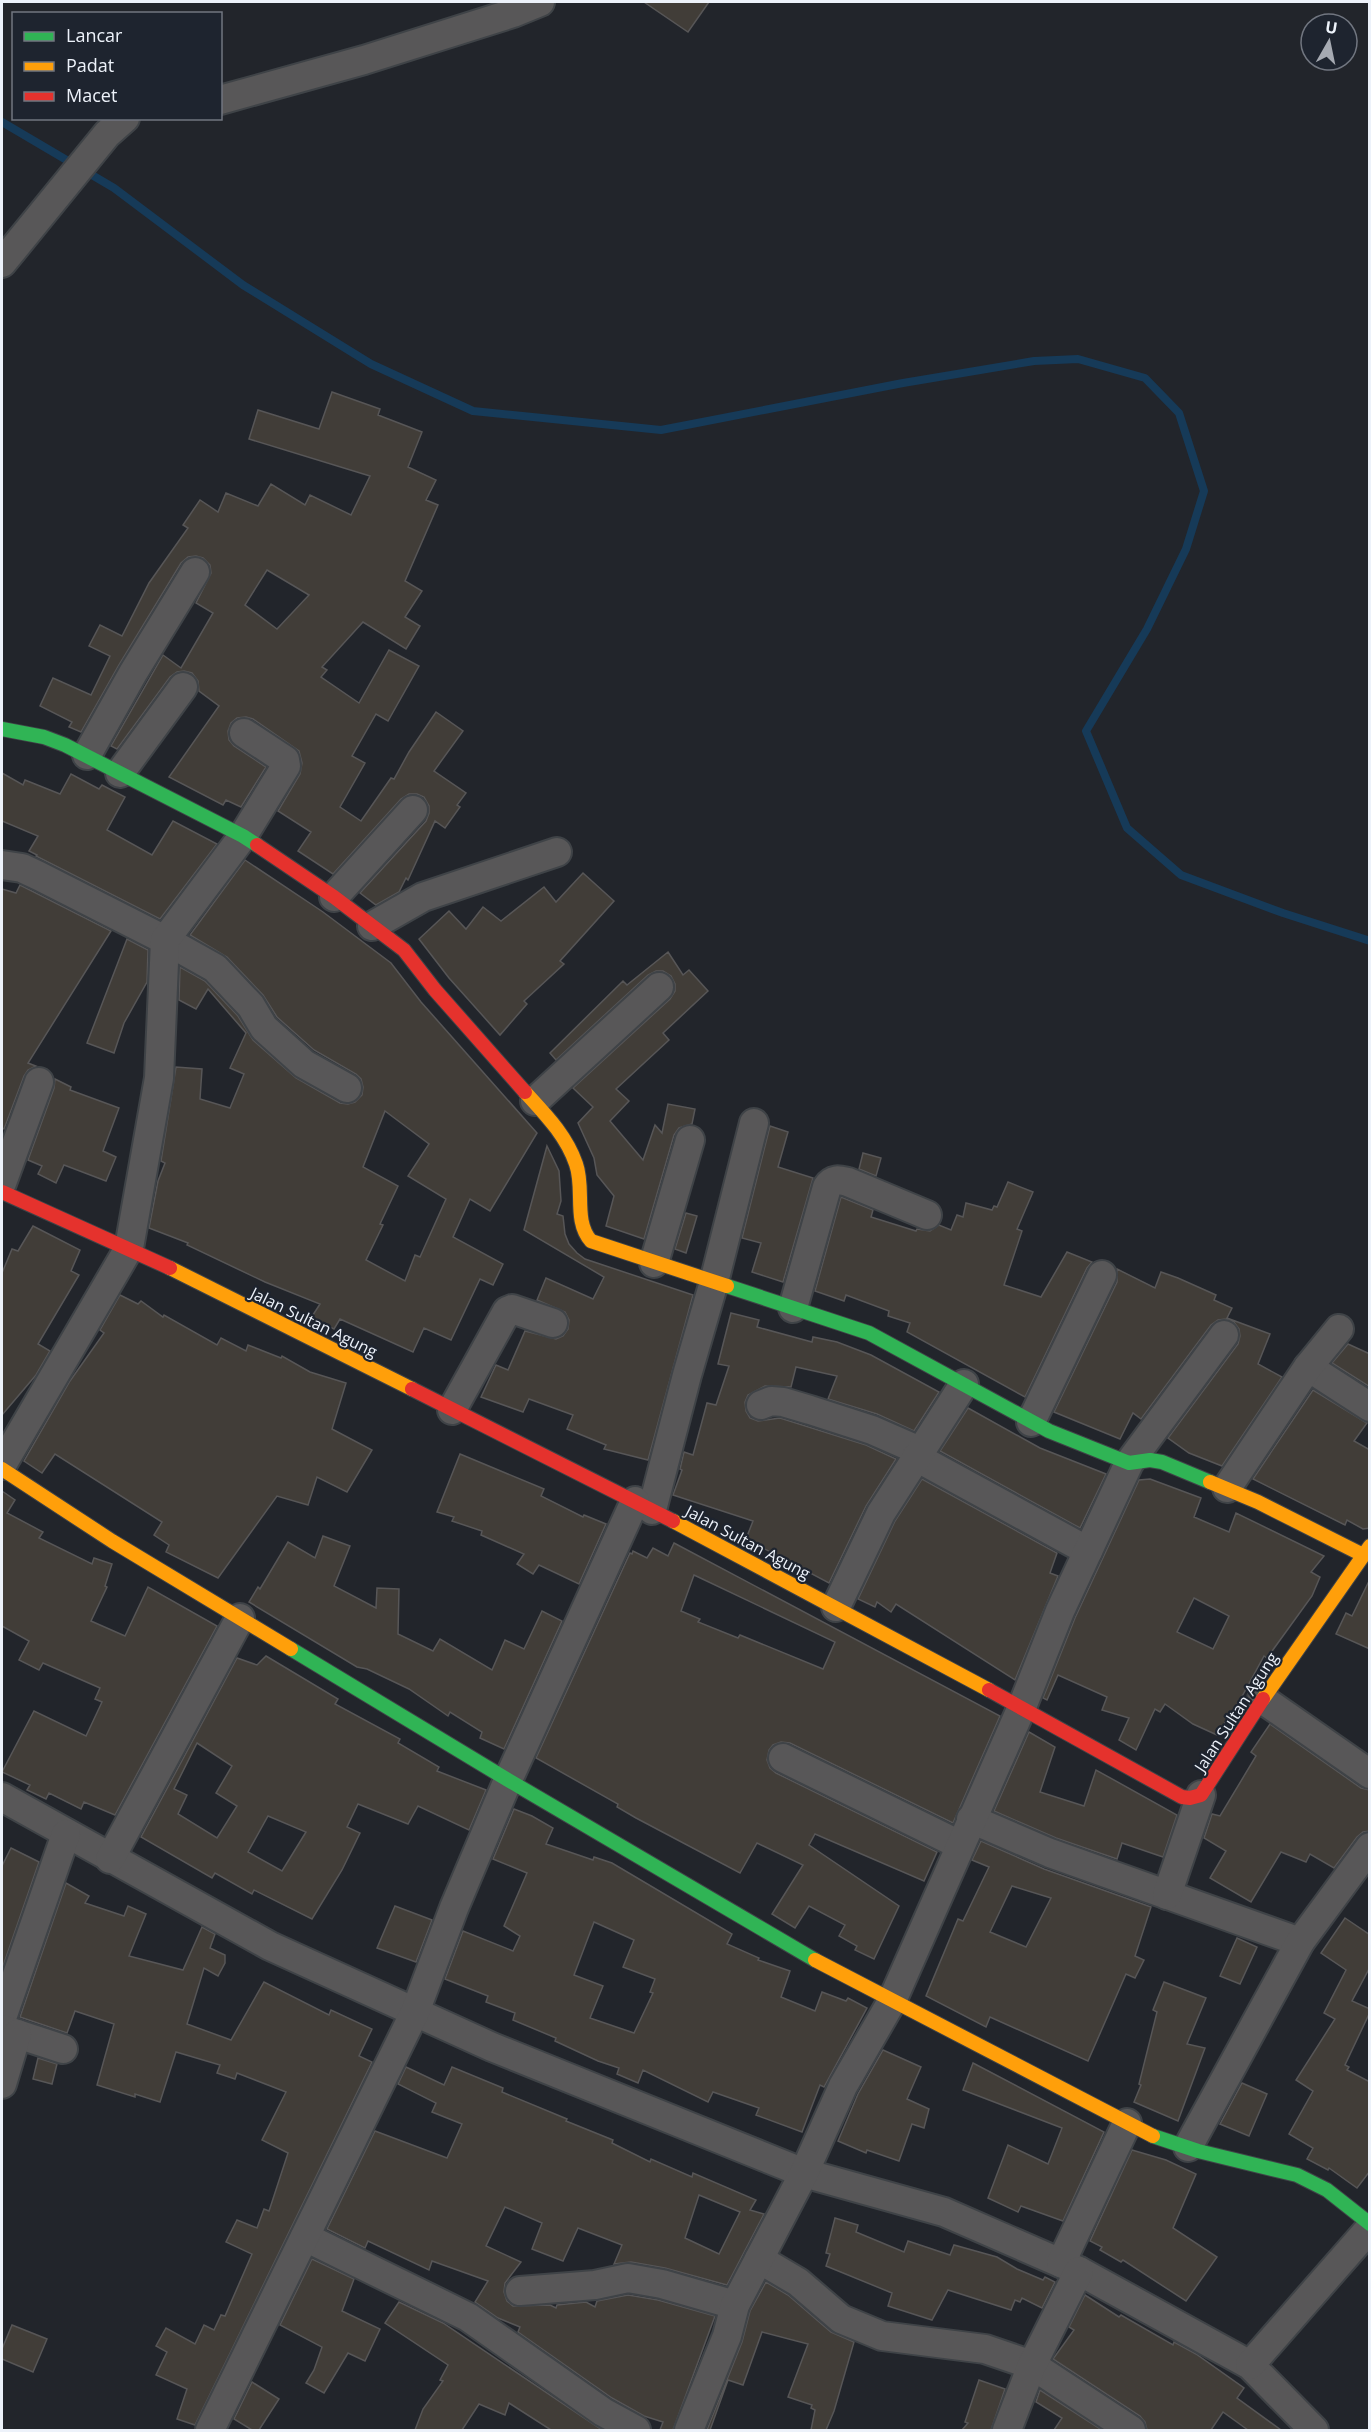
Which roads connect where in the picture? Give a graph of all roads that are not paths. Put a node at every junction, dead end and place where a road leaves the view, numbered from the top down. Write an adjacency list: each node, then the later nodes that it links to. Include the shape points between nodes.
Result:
1 (540, 2): 2 (street, via 396,50)
2 (222, 99)
3 (116, 126): 4 (street)
4 (2, 264)
5 (195, 572): 9 (street)
6 (183, 687): 10 (street)
7 (2, 729): 9 (street, via 45,737)
8 (244, 733): 12 (street, via 285,760 286,766)
9 (87, 755): 10 (street)
10 (120, 773): 12 (street)
11 (412, 810): 15 (street)
12 (243, 836): 15 (street); 17 (street)
13 (557, 852): 16 (street, via 423,897)
14 (2, 865): 17 (street, via 22,868)
15 (334, 897): 16 (street)
16 (378, 930): 21 (street, via 404,950)
17 (165, 940): 20 (street, via 215,968 304,1064); 27 (street, via 159,1078)
18 (659, 987): 21 (street)
19 (39, 1082): 24 (street)
20 (347, 1088)
21 (535, 1101): 28 (street, via 561,1132 577,1166 583,1232 591,1241)
22 (754, 1123): 30 (street)
23 (690, 1140): 28 (street)
24 (2, 1183)
25 (2, 1192): 27 (street, Jalan Sultan Agung)
26 (927, 1215): 31 (street, via 848,1182 831,1182)
27 (129, 1248): 39 (street, Jalan Sultan Agung); 43 (street)
28 (654, 1263): 30 (street)
29 (1102, 1275): 40 (street)
30 (714, 1282): 31 (street); 45 (street)
31 (793, 1308): 36 (street, via 869,1333)
32 (553, 1323): 39 (street, via 522,1311 507,1311)
33 (1339, 1329): 35 (street)
34 (1224, 1335): 42 (street)
35 (1308, 1367): 38 (street); 44 (street)
36 (964, 1384): 40 (street); 41 (street)
37 (761, 1406): 41 (street, via 771,1401 810,1410 872,1430)
38 (1370, 1407)
39 (452, 1410): 45 (street, Jalan Sultan Agung)
40 (1031, 1422): 42 (street)
41 (918, 1454): 46 (street); 48 (street, via 881,1513)
42 (1129, 1463): 44 (street, via 1162,1462); 46 (street)
43 (2, 1467): 49 (street, via 112,1541)
44 (1227, 1488): 47 (street)
45 (644, 1505): 48 (street, Jalan Sultan Agung); 54 (street)
46 (1088, 1551): 51 (street)
47 (1366, 1551): 50 (street, Jalan Sultan Agung)
48 (836, 1607): 51 (street, Jalan Sultan Agung)
49 (240, 1618): 54 (street); 60 (street)
50 (1262, 1699): 53 (street); 55 (street, Jalan Sultan Agung)
51 (1022, 1707): 55 (street, Jalan Sultan Agung, via 1182,1797); 57 (street)
52 (783, 1758): 57 (street)
53 (1370, 1774)
54 (508, 1780): 63 (street, via 798,1951); 64 (street, via 454,1908)
55 (1201, 1795): 61 (street)
56 (2, 1797): 58 (street)
57 (966, 1832): 61 (street, via 1050,1853); 63 (street)
58 (66, 1834): 60 (street); 65 (street)
59 (1370, 1847): 62 (street)
60 (110, 1859): 64 (street, via 270,1946)
61 (1167, 1895): 62 (street)
62 (1300, 1942): 69 (street)
63 (892, 2001): 68 (street); 70 (street, via 843,2086)
64 (416, 2012): 70 (street, via 492,2047); 72 (street)
65 (7, 2027): 66 (street); 67 (street)
66 (63, 2049)
67 (2, 2084)
68 (1127, 2123): 69 (street, via 1143,2133); 74 (street)
69 (1188, 2147): 71 (street, via 1297,2175 1327,2190)
70 (804, 2173): 73 (street); 74 (street, via 944,2212)
71 (1370, 2226): 78 (street)
72 (305, 2237): 79 (street); 80 (street, via 468,2316 603,2412)
73 (759, 2259): 76 (street); 77 (street, via 798,2282 841,2319 882,2336 985,2349)
74 (1070, 2267): 77 (street); 78 (street)
75 (520, 2291): 76 (street, via 628,2278)
76 (735, 2306): 81 (street)
77 (1032, 2365): 82 (street); 83 (street)
78 (1250, 2365): 84 (street)
79 (210, 2430)
80 (636, 2430)
81 (689, 2430)
82 (1007, 2430)
83 (1131, 2430)
84 (1314, 2430)

